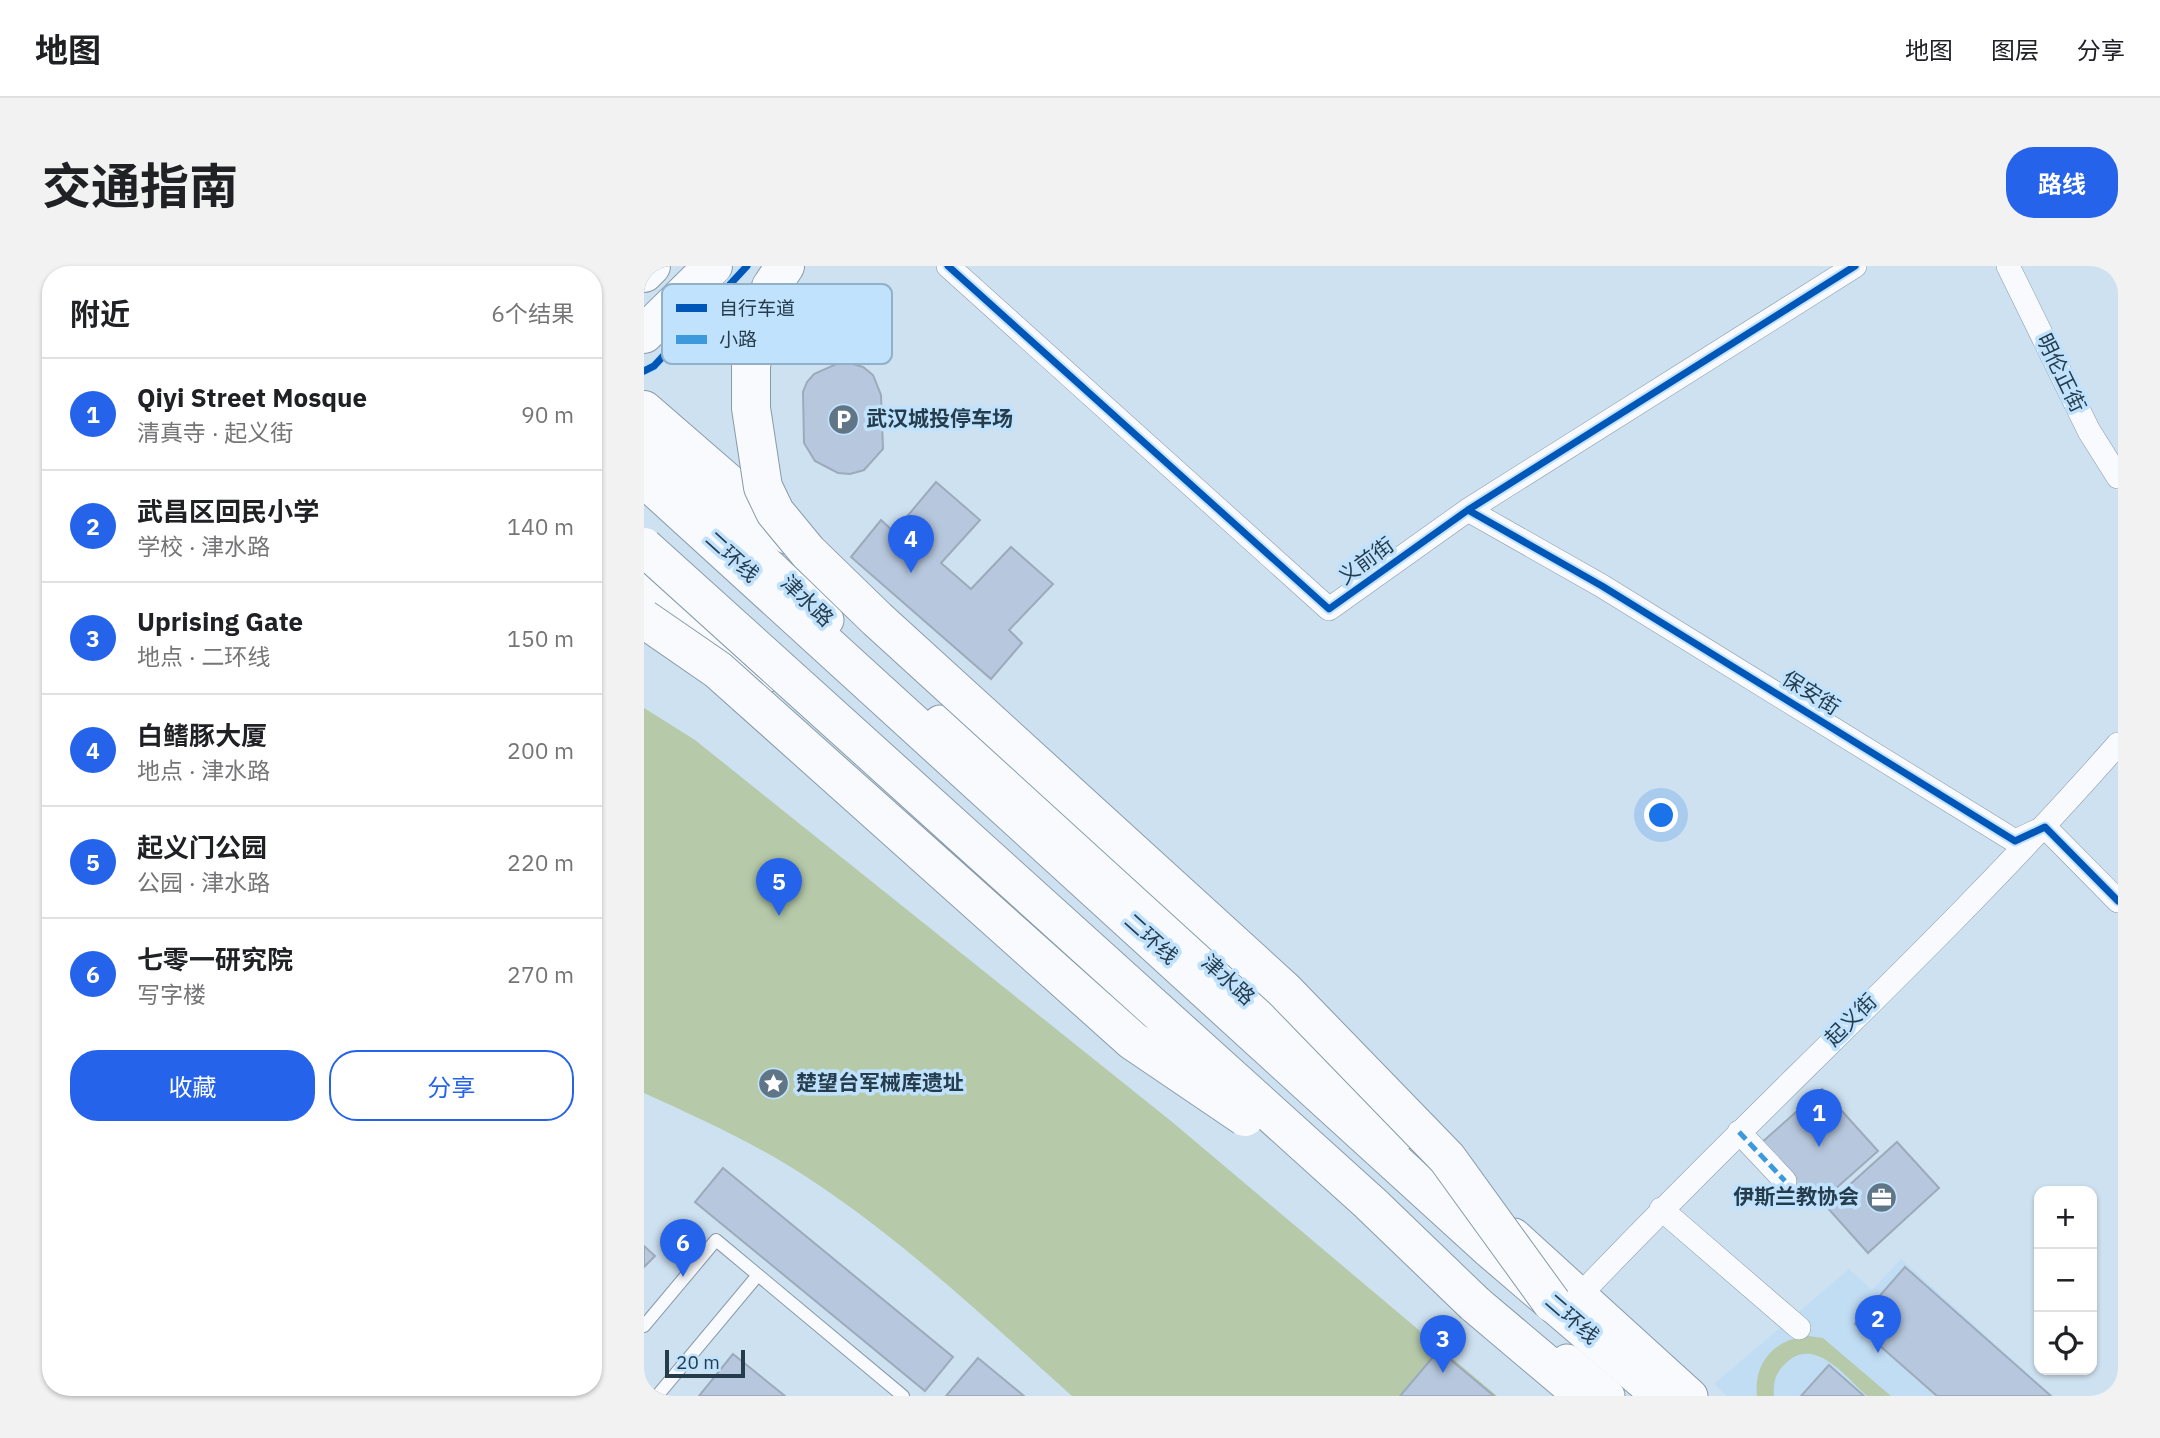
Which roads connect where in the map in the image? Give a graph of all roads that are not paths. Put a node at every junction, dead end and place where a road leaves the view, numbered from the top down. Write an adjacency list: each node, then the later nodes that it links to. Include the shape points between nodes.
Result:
1 (651, 266): 7 (highway)
2 (713, 266): 8 (highway)
3 (785, 266): 9 (highway, bridge)
4 (948, 266): 17 (street, 义前街, via 1329,609)
5 (1855, 266): 17 (street, 义前街)
6 (2008, 266): 15 (street, 明伦正街, via 2089,431)
7 (644, 273)
8 (695, 284)
9 (773, 284)
10 (662, 316): 11 (highway)
11 (644, 334)
12 (751, 364): 19 (highway, bridge, via 751,408 763,487 775,512)
13 (644, 410): 19 (highway, bridge)
14 (644, 448): 32 (main road, 津水路)
15 (2118, 477)
16 (644, 478): 32 (highway, 二环线, bridge)
17 (1468, 510): 25 (street, 保安街, via 1602,586 2015,841)
18 (644, 547): 29 (highway, bridge)
19 (808, 552): 32 (highway, bridge, via 1284,990 1447,1158)
20 (644, 584): 23 (main road)
21 (644, 619): 29 (highway, bridge, via 718,670 1133,1041)
22 (644, 638): 23 (main road)
23 (767, 679): 38 (main road)
24 (2118, 744): 25 (street, 起义街)
25 (2045, 827): 26 (street); 27 (street, 起义街)
26 (2118, 901)
27 (1739, 1132): 28 (street); 30 (street, 起义街)
28 (1786, 1181)
29 (1370, 1203): 37 (highway, bridge, via 1475,1304)
30 (1661, 1209): 32 (street, 起义街); 34 (street)
31 (758, 1275): 33 (lane, via 716,1240); 35 (lane); 36 (lane)
32 (1567, 1298): 39 (highway, 二环线); 40 (main road, 津水路)
33 (644, 1326)
34 (1799, 1328)
35 (657, 1396)
36 (903, 1396)
37 (1584, 1396)
38 (1608, 1396)
39 (1662, 1396)
40 (1691, 1396)

